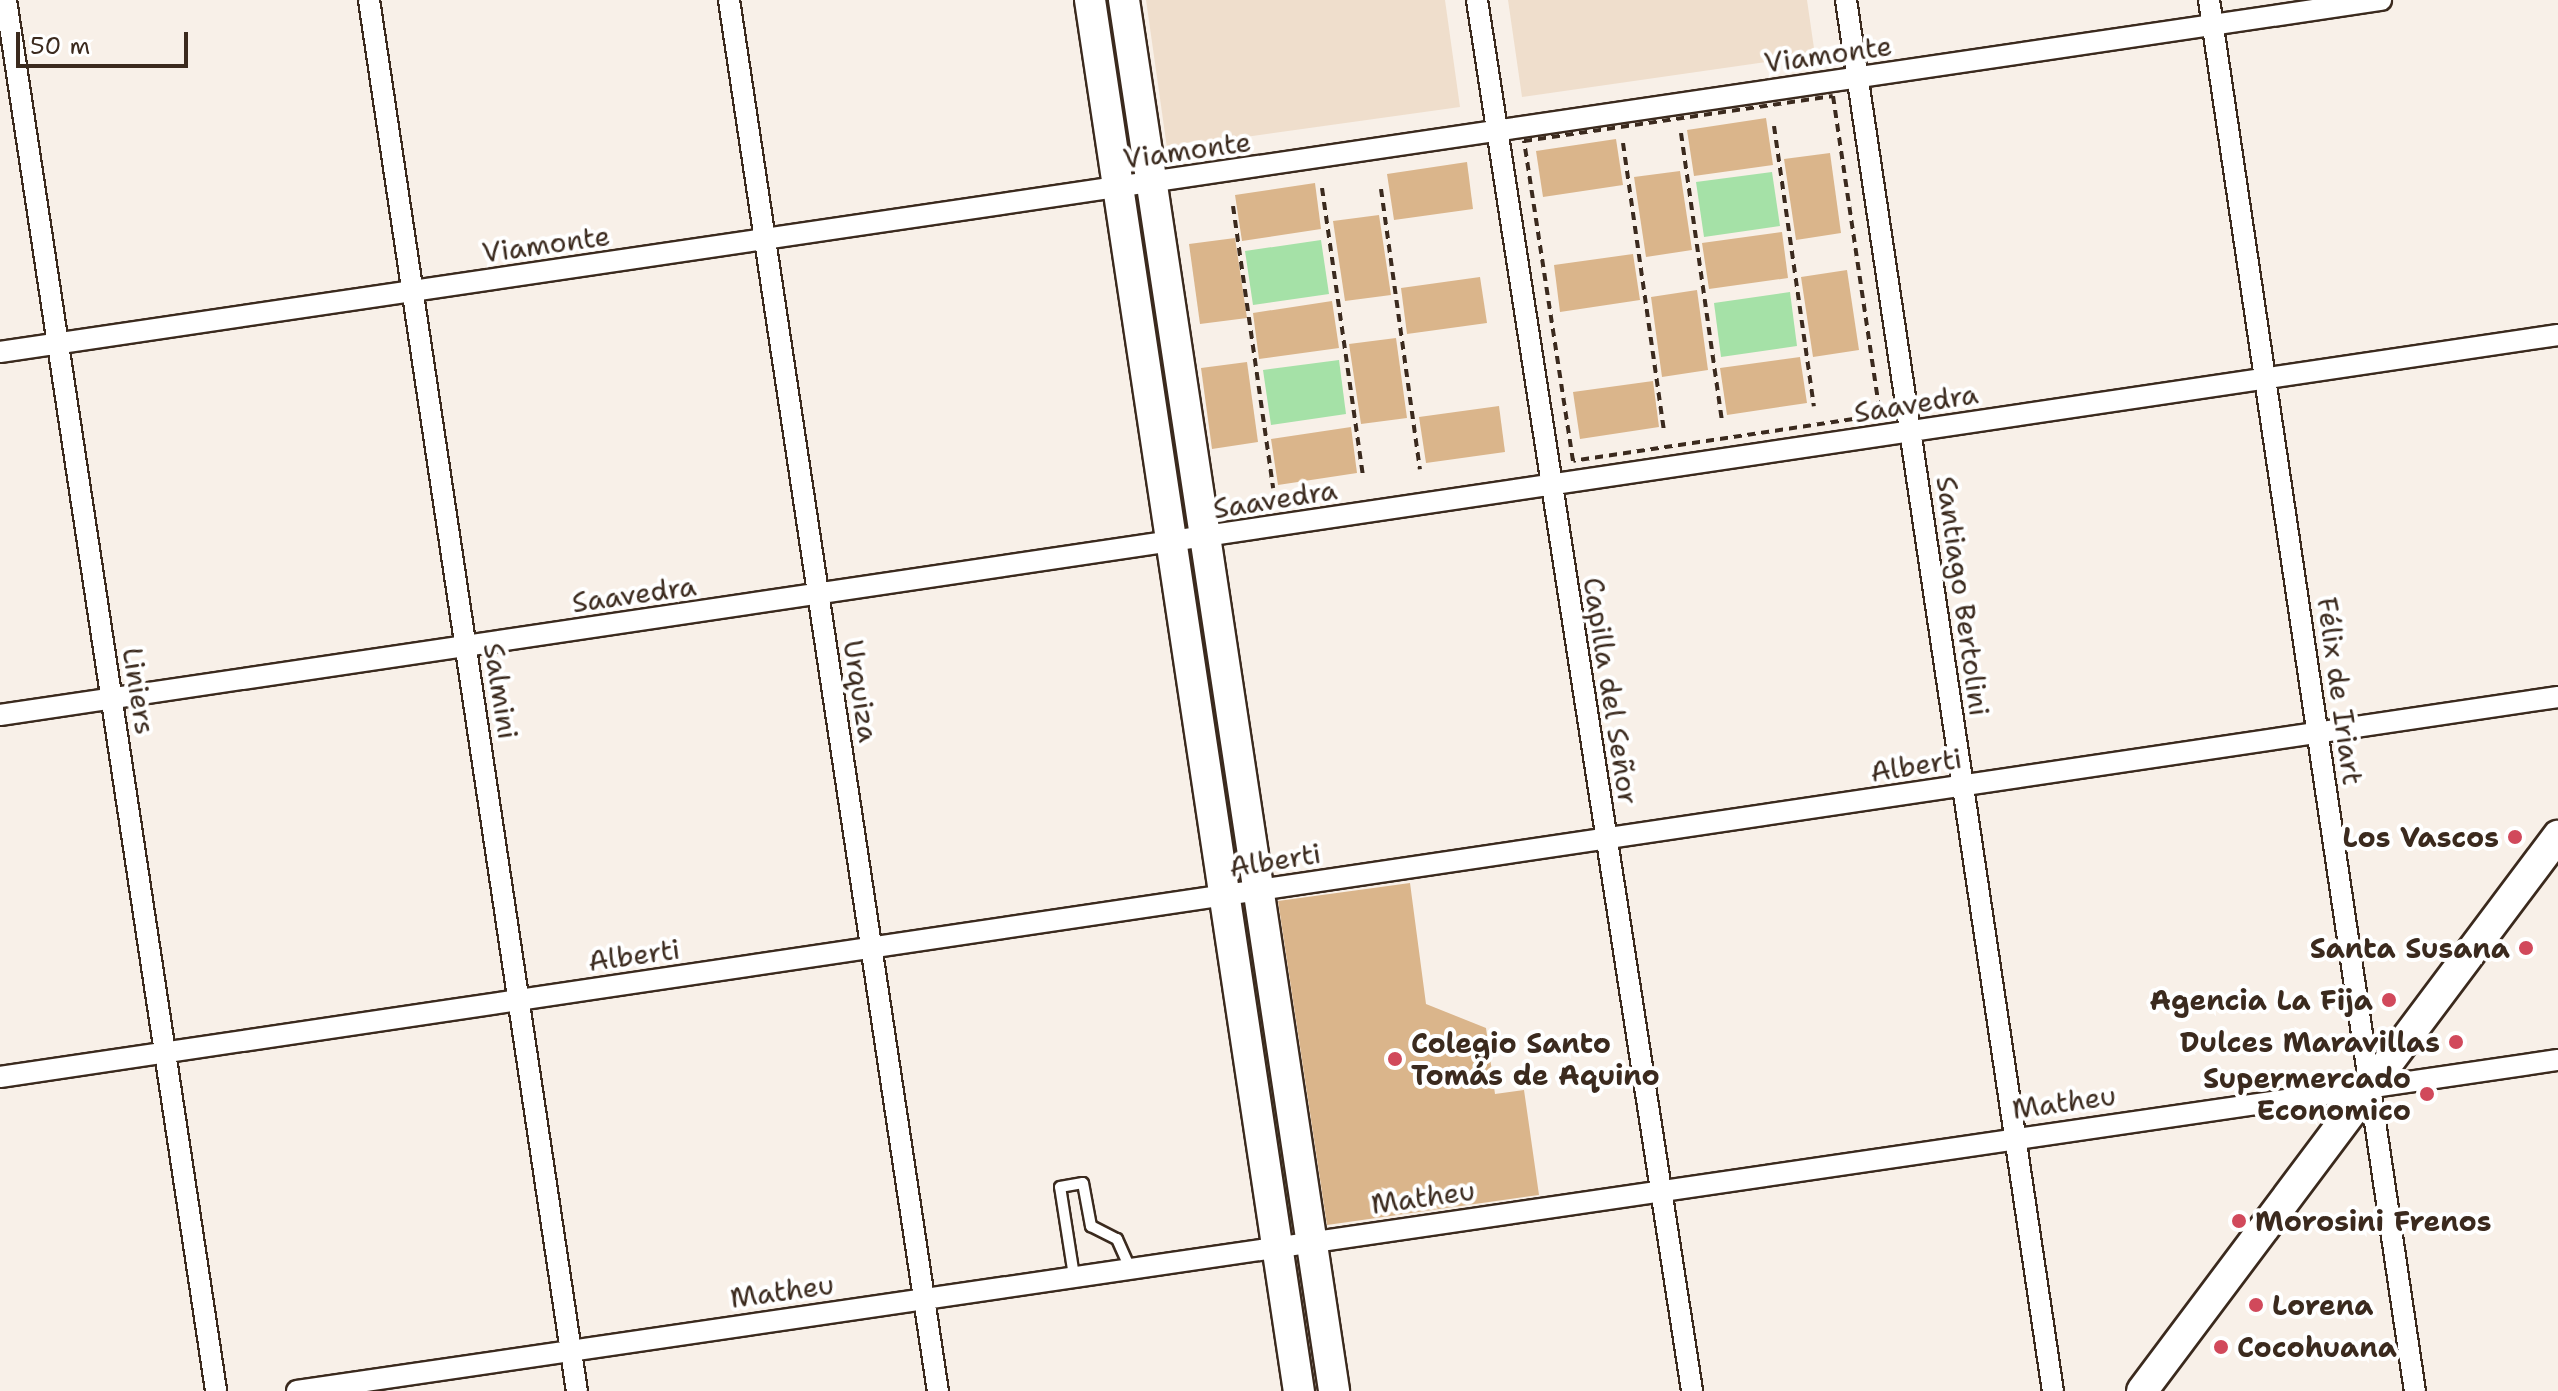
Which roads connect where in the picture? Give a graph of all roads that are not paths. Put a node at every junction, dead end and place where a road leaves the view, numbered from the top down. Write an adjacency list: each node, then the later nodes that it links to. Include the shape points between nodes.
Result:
1 (6, 0): 18 (street, Liniers)
2 (369, 0): 16 (street, Salmini)
3 (729, 0): 15 (street, Urquiza)
4 (1090, 0): 14 (main road)
5 (1124, 0): 13 (main road)
6 (1477, 0): 12 (street, Capilla del Señor)
7 (1846, 0): 11 (street, Santiago Bertolini)
8 (2209, 0): 10 (street, Félix de Iriart)
9 (2381, 0): 10 (street, Viamonte)
10 (2213, 25): 11 (street, Viamonte); 20 (street, Félix de Iriart)
11 (1857, 78): 12 (street, Viamonte); 21 (street, Santiago Bertolini)
12 (1496, 132): 13 (street, Viamonte); 22 (street, Capilla del Señor)
13 (1151, 183): 14 (street, Viamonte); 23 (main road)
14 (1118, 188): 15 (street, Viamonte); 24 (main road)
15 (765, 240): 16 (street, Viamonte); 25 (street, Urquiza)
16 (413, 292): 18 (street, Viamonte); 26 (street, Salmini)
17 (2558, 335): 20 (street, Saavedra)
18 (58, 344): 19 (street, Viamonte); 28 (street, Liniers)
19 (0, 352)
20 (2265, 379): 21 (street, Saavedra); 30 (street, Félix de Iriart)
21 (1910, 433): 22 (street, Saavedra); 31 (street, Santiago Bertolini)
22 (1551, 486): 23 (street, Saavedra); 33 (street, Capilla del Señor)
23 (1205, 538): 24 (street, Saavedra); 34 (main road)
24 (1171, 543): 25 (street, Saavedra); 35 (main road)
25 (818, 595): 26 (street, Saavedra); 36 (street, Urquiza)
26 (466, 646): 28 (street, Saavedra); 37 (street, Salmini)
27 (2558, 697): 30 (street, Alberti)
28 (111, 698): 29 (street, Saavedra); 38 (street, Liniers)
29 (0, 715)
30 (2318, 733): 31 (street, Alberti); 41 (street, Félix de Iriart)
31 (1962, 786): 33 (street, Alberti); 42 (street, Santiago Bertolini)
32 (2558, 836): 41 (main road)
33 (1606, 839): 34 (street, Alberti); 43 (street, Capilla del Señor)
34 (1258, 891): 35 (street, Alberti); 44 (main road)
35 (1224, 896): 36 (street, Alberti); 45 (main road)
36 (872, 948): 37 (street, Alberti); 48 (street, Urquiza)
37 (519, 1000): 38 (street, Alberti); 49 (street, Salmini)
38 (165, 1052): 40 (street, Alberti); 50 (street, Liniers)
39 (2558, 1060): 41 (street, Matheu)
40 (0, 1077)
41 (2370, 1086): 42 (street, Matheu); 58 (main road); 59 (street, Félix de Iriart)
42 (2015, 1137): 43 (street, Matheu); 57 (street, Santiago Bertolini)
43 (1661, 1190): 44 (street, Matheu); 56 (street, Capilla del Señor)
44 (1312, 1242): 45 (street, Matheu); 55 (main road)
45 (1277, 1247): 46 (street, Matheu); 54 (main road)
46 (1130, 1268): 47 (street, Matheu); 47 (lane, via 1117,1239 1091,1226 1083,1183 1060,1187)
47 (1074, 1276): 48 (street, Matheu)
48 (924, 1299): 49 (street, Matheu); 53 (street, Urquiza)
49 (571, 1351): 51 (street, Matheu); 52 (street, Salmini)
50 (216, 1391)
51 (297, 1391)
52 (577, 1391)
53 (938, 1391)
54 (1299, 1391)
55 (1334, 1391)
56 (1692, 1391)
57 (2053, 1391)
58 (2142, 1391)
59 (2415, 1391)

